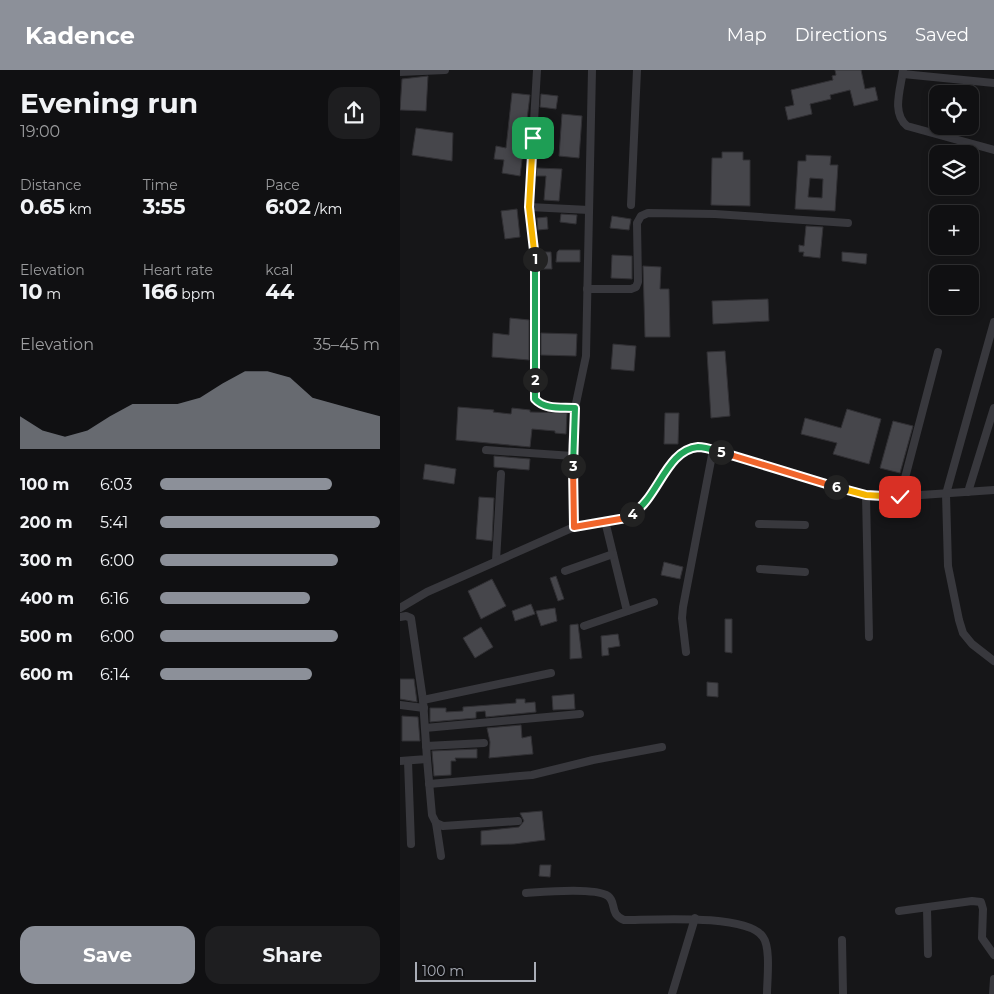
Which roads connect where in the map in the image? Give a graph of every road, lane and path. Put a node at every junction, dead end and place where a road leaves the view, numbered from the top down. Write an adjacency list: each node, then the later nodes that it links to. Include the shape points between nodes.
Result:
1 (446, 70): 5 (street)
2 (537, 70): 11 (street)
3 (592, 70): 12 (street)
4 (637, 70): 10 (street)
5 (420, 71): 6 (street)
6 (400, 72)
7 (903, 72): 8 (street); 9 (street, via 897,111 906,126)
8 (994, 83)
9 (994, 150)
10 (631, 205)
11 (529, 207): 12 (street); 17 (street, via 534,249 535,399 546,406)
12 (589, 210): 14 (street)
13 (848, 223): 14 (street, via 648,213 641,216 638,223 636,287)
14 (587, 289): 17 (street, via 586,356)
15 (994, 322): 25 (street)
16 (938, 352): 27 (street)
17 (575, 408): 21 (street)
18 (994, 408): 24 (street)
19 (486, 450): 21 (street)
20 (714, 450): 26 (street); 28 (street, via 696,447 679,454 643,507 626,518); 43 (street, via 683,607)
21 (573, 456): 31 (street)
22 (501, 474): 33 (street)
23 (994, 490): 24 (street)
24 (968, 492): 25 (street)
25 (946, 494): 27 (street); 44 (street, via 948,566 959,620 963,633 972,644)
26 (866, 495): 27 (street); 42 (street)
27 (900, 497)
28 (605, 521): 31 (street); 32 (street)
29 (759, 524): 30 (street)
30 (805, 525)
31 (574, 527): 33 (street)
32 (613, 554): 35 (street); 39 (street)
33 (496, 561): 38 (street, via 426,592)
34 (760, 569): 36 (street)
35 (565, 571)
36 (805, 572)
37 (654, 602): 39 (street)
38 (400, 608)
39 (627, 611): 41 (street)
40 (400, 617): 46 (street, via 411,618)
41 (584, 626)
42 (869, 637)
43 (686, 652)
44 (994, 661)
45 (551, 673): 46 (street)
46 (424, 704): 47 (street); 49 (street)
47 (400, 705)
48 (580, 714): 49 (street)
49 (425, 728): 51 (street)
50 (484, 742): 51 (street)
51 (426, 746): 53 (street)
52 (662, 747): 55 (street, via 532,775)
53 (427, 759): 54 (street); 55 (street)
54 (404, 761): 58 (street)
55 (429, 784): 57 (street, via 432,815)
56 (518, 821): 57 (street, via 443,826)
57 (436, 823): 59 (street)
58 (411, 844)
59 (440, 856)
60 (526, 893): 63 (street, via 566,891 604,894 612,901 618,918 624,920)
61 (927, 908): 62 (street); 65 (street); 66 (street, via 981,902 982,938)
62 (898, 911)
63 (695, 918): 68 (street); 69 (street, via 746,928 763,936 767,944)
64 (842, 940): 70 (street)
65 (928, 954)
66 (994, 955)
67 (994, 979): 71 (street)
68 (672, 994)
69 (767, 994)
70 (843, 994)
71 (993, 994)

